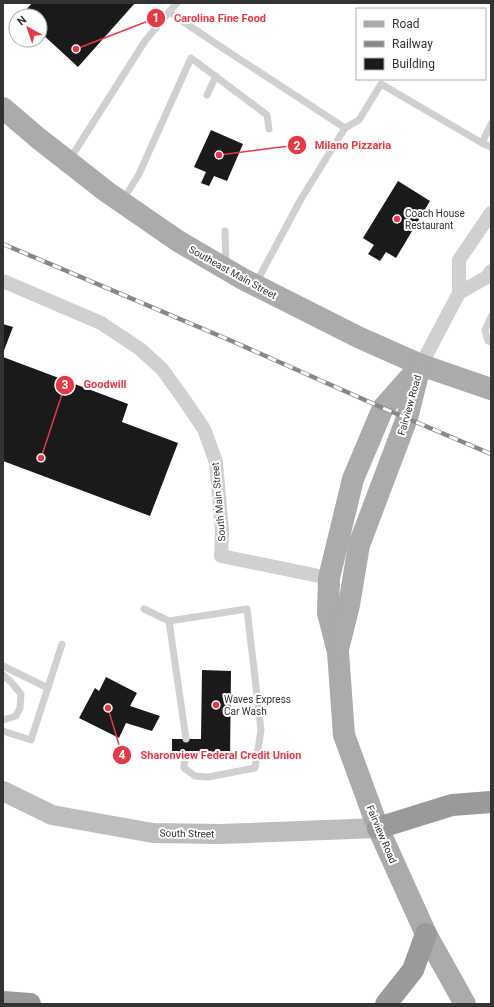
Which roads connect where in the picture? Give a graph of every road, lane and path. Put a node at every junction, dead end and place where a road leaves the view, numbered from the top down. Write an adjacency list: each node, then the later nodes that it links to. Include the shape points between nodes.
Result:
1 (177, 3): 2 (lane)
2 (169, 12): 7 (lane); 11 (lane, via 145,41)
3 (216, 76): 4 (lane); 8 (lane, via 267,116); 12 (lane, via 191,58 138,174)
4 (207, 95)
5 (3, 108): 11 (main road, Southeast Main Street)
6 (491, 124): 9 (lane)
7 (345, 128): 9 (lane, via 359,120 381,84); 18 (lane, via 301,199)
8 (269, 129)
9 (482, 143): 10 (lane)
10 (491, 147)
11 (68, 162): 12 (main road, Southeast Main Street)
12 (121, 202): 15 (main road, Southeast Main Street, via 178,241)
13 (491, 213): 19 (street, via 459,260)
14 (225, 231): 15 (lane)
15 (226, 269): 18 (main road, Southeast Main Street)
16 (491, 271): 19 (street, via 487,277)
17 (3, 281): 24 (street, South Main Street, via 101,323 140,349 162,370 204,429 216,462 222,531 221,556)
18 (256, 285): 22 (main road, Southeast Main Street, via 358,338)
19 (459, 293): 22 (street)
20 (491, 317): 21 (lane, via 485,330 488,341)
21 (491, 342)
22 (420, 365): 23 (main road, Southeast Main Street); 24 (main road, Fairview Road, via 383,408 353,479); 28 (main road, Fairview Road, via 407,418 359,545)
23 (491, 389)
24 (329, 578): 28 (main road, Fairview Road, via 328,613)
25 (144, 609): 26 (lane)
26 (169, 621): 34 (lane); 35 (lane, via 246,609 261,730 255,768 208,777 195,776 184,768)
27 (62, 644): 31 (lane)
28 (338, 652): 38 (main road, Fairview Road, via 344,735)
29 (3, 666): 31 (lane)
30 (3, 675): 32 (lane, via 21,694 20,708 16,716)
31 (48, 688): 33 (lane, via 31,740)
32 (3, 720)
33 (3, 731)
34 (186, 739)
35 (185, 755)
36 (3, 791): 38 (street, South Street, via 52,815 153,833 220,834)
37 (491, 802): 38 (highway, via 452,805)
38 (378, 828): 39 (main road, Fairview Road)
39 (426, 934): 42 (highway, via 413,970); 43 (main road, Fairview Road)
40 (3, 1002): 41 (highway)
41 (30, 1004)
42 (386, 1004)
43 (465, 1004)

